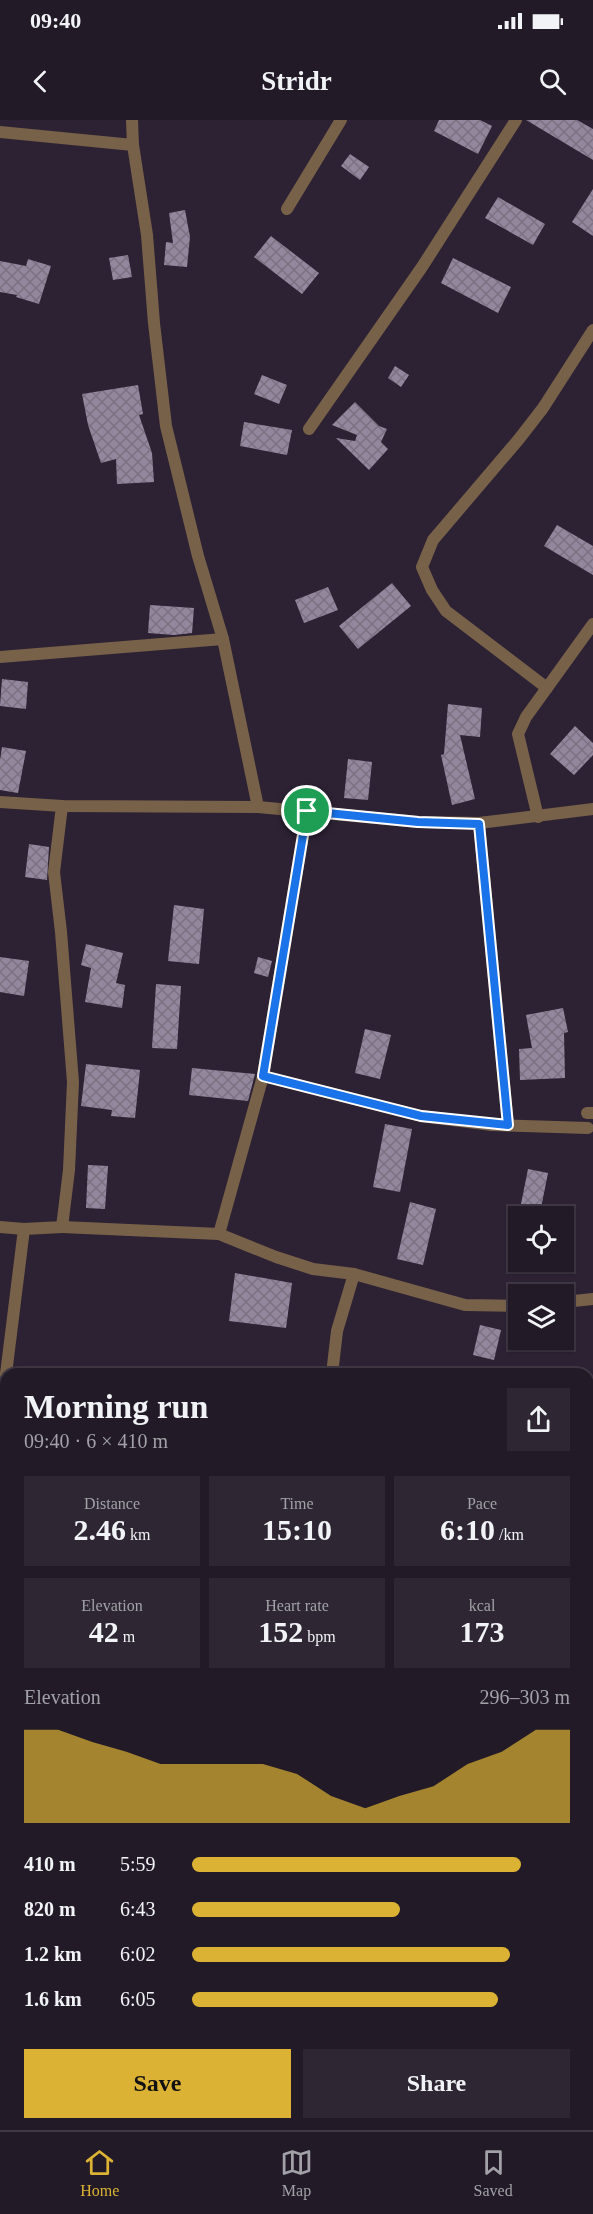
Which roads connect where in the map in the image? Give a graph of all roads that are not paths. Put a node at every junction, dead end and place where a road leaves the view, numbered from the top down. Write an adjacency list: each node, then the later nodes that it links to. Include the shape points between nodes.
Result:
1 (132, 120): 6 (street)
2 (336, 120): 7 (street)
3 (341, 120): 8 (street)
4 (516, 120): 10 (street, via 422,267)
5 (0, 132): 6 (street)
6 (133, 145): 12 (street, via 147,235 166,426)
7 (300, 173)
8 (287, 209)
9 (593, 330): 14 (street, via 543,408 433,540 422,567 446,611)
10 (309, 429)
11 (593, 624): 14 (street)
12 (223, 639): 13 (street); 17 (street)
13 (0, 657)
14 (547, 688): 20 (street, via 518,735)
15 (0, 802): 16 (street)
16 (62, 806): 17 (street); 26 (street, via 54,872 73,1082)
17 (258, 807): 19 (street)
18 (593, 809): 20 (street)
19 (307, 811): 21 (street); 22 (street)
20 (538, 817): 21 (street)
21 (479, 824): 23 (street)
22 (263, 1076): 23 (street, via 421,1116); 28 (street)
23 (508, 1125): 24 (street)
24 (588, 1128)
25 (0, 1227): 27 (street)
26 (62, 1227): 27 (street); 28 (street)
27 (24, 1229): 33 (street)
28 (219, 1234): 29 (street, via 313,1269)
29 (354, 1274): 32 (street, via 465,1305); 34 (street, via 338,1331)
30 (593, 1299): 31 (street)
31 (574, 1301)
32 (508, 1306)
33 (7, 1368)
34 (333, 1368)

